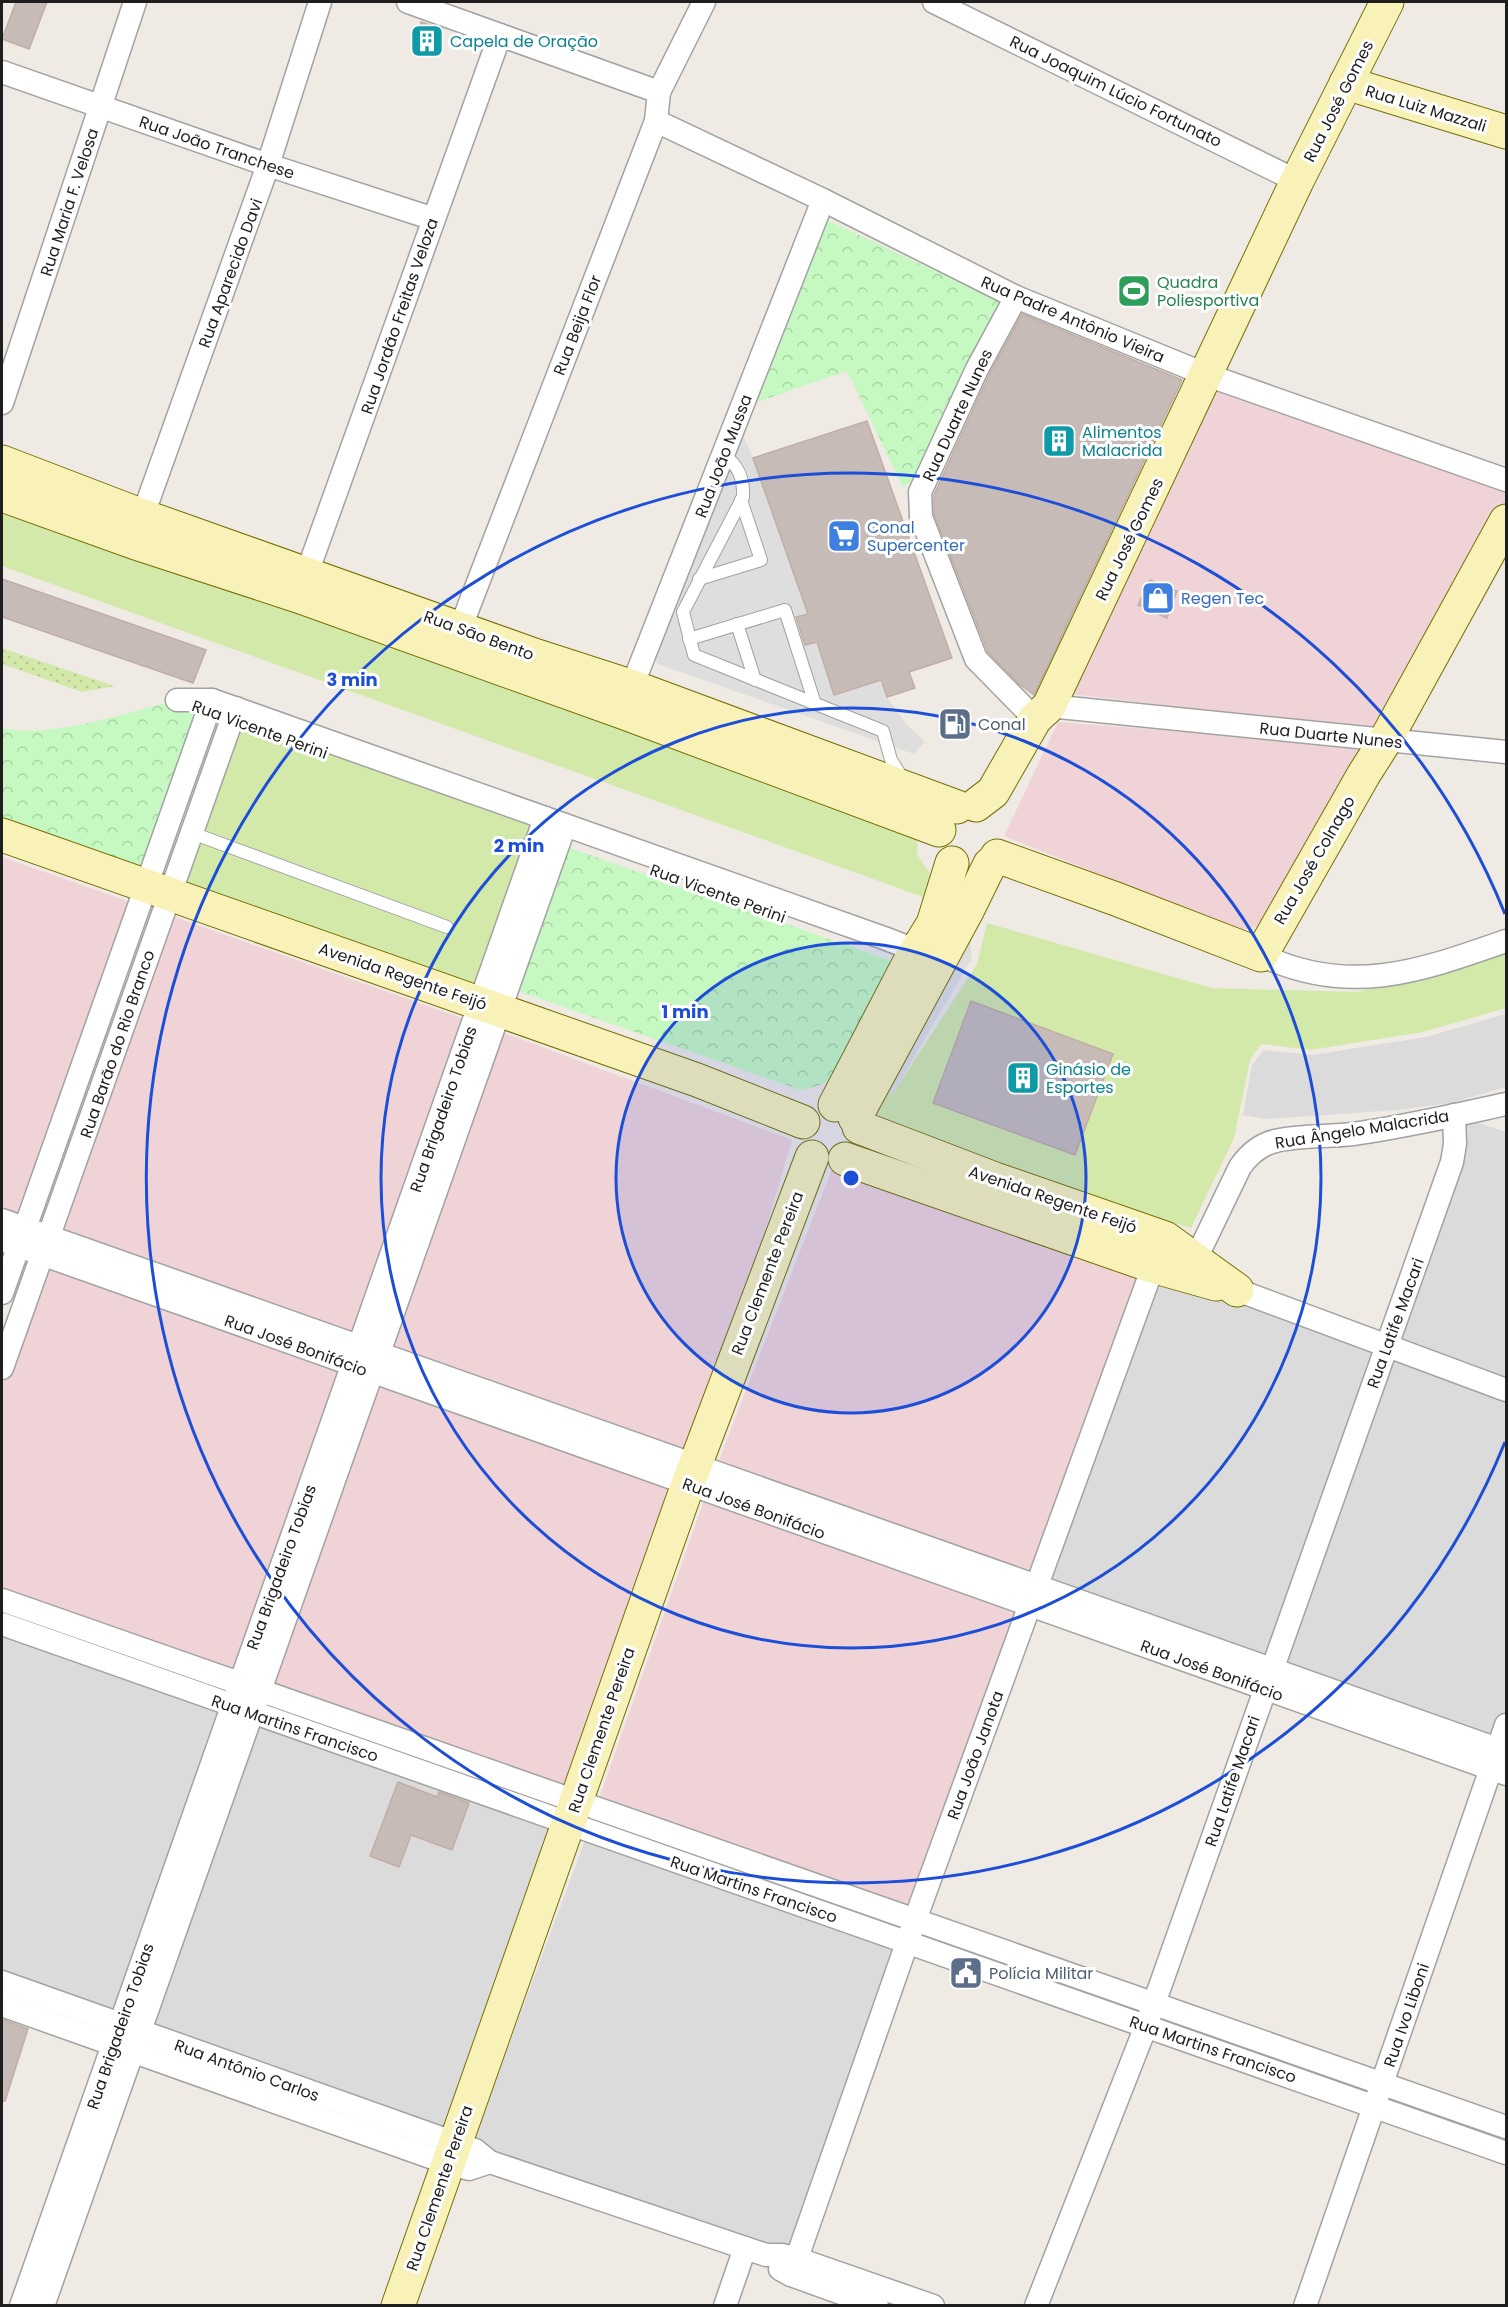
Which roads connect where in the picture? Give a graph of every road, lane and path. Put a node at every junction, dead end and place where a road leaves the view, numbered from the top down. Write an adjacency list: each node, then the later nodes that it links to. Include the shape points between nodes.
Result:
1 (135, 2): 11 (street, Rua Maria F. Velosa)
2 (320, 2): 14 (street, Rua Aparecido Davi)
3 (408, 2): 7 (street)
4 (704, 2): 10 (street, Rua Beija Flor)
5 (934, 2): 15 (street, Rua Joaquim Lúcio Fortunato)
6 (1387, 2): 9 (main road, Rua José Gomes)
7 (500, 36): 10 (street); 17 (street, Rua Jordão Freitas Veloza)
8 (2, 72): 11 (street, Rua João Tranchese)
9 (1346, 83): 13 (main road, Rua Luiz Mazzali); 15 (main road, Rua José Gomes)
10 (659, 92): 12 (street, Rua Beija Flor)
11 (100, 108): 14 (street, Rua João Tranchese); 20 (street, Rua Maria F. Velosa)
12 (656, 121): 16 (street, Rua Padre Antônio Vieira); 32 (street, Rua Beija Flor)
13 (1506, 132)
14 (268, 165): 17 (street, Rua João Tranchese); 27 (street, Rua Aparecido Davi)
15 (1297, 181): 19 (main road, Rua José Gomes)
16 (823, 200): 18 (street, Rua Padre Antônio Vieira); 21 (street, Rua João Mussa)
17 (434, 219): 29 (street, Rua Jordão Freitas Veloza)
18 (1016, 297): 19 (street, Rua Padre Antônio Vieira); 37 (street, Rua Duarte Nunes, via 977,369 920,492 921,518 976,659)
19 (1207, 375): 23 (street, Rua Padre Antônio Vieira); 37 (main road, Rua José Gomes)
20 (2, 403)
21 (723, 454): 25 (lane, via 734,462 741,477); 34 (street, Rua João Mussa)
22 (2, 462): 27 (main road, Rua São Bento)
23 (1506, 480)
24 (2, 495): 27 (main road, Rua São Bento)
25 (741, 500): 28 (lane); 28 (lane, via 760,560)
26 (1506, 521): 39 (main road, Rua José Colnago)
27 (138, 529): 29 (main road, Rua São Bento)
28 (699, 579): 31 (lane, via 683,612)
29 (303, 585): 32 (main road, Rua São Bento)
30 (737, 624): 31 (lane); 33 (lane); 35 (lane, via 785,610)
31 (689, 639): 33 (lane, via 694,655)
32 (456, 640): 34 (main road, Rua São Bento, via 537,656)
33 (755, 680): 35 (lane)
34 (627, 699): 41 (main road, Rua São Bento); 42 (main road, Rua São Bento, via 917,820)
35 (815, 704): 41 (lane, via 883,731 891,760)
36 (210, 705): 38 (street, Rua Vicente Perini); 49 (street, Rua Barão do Rio Branco)
37 (1042, 713): 39 (street, Rua Duarte Nunes); 42 (main road, Rua José Gomes, via 993,792)
38 (234, 714): 43 (street, Rua Vicente Perini); 44 (street, Rua Barão do Rio Branco)
39 (1385, 741): 40 (street, Rua Duarte Nunes); 52 (main road, Rua José Colnago)
40 (1506, 752)
41 (911, 790): 42 (main road, Rua São Bento)
42 (957, 814): 47 (main road, via 991,810 1002,826 1002,847); 48 (main road, via 941,848)
43 (553, 827): 53 (street, Rua Vicente Perini); 54 (street, Rua Brigadeiro Tobias)
44 (192, 834): 49 (street, Rua Barão do Rio Branco); 50 (lane)
45 (2, 835): 49 (main road, Avenida Regente Feijó)
46 (2, 857): 49 (main road, Avenida Regente Feijó)
47 (994, 860): 48 (main road, via 970,869); 52 (main road, via 1116,899); 53 (main road)
48 (952, 863): 53 (main road)
49 (154, 900): 54 (main road, Avenida Regente Feijó); 61 (street, Rua Barão do Rio Branco); 62 (street, Rua Barão do Rio Branco)
50 (447, 927)
51 (1506, 941): 52 (street, via 1370,978 1349,979 1302,971)
52 (1261, 955)
53 (924, 962): 57 (main road)
54 (487, 1016): 58 (main road, Avenida Regente Feijó, via 693,1089); 68 (street, Rua Brigadeiro Tobias)
55 (1506, 1104): 56 (street, Rua Ângelo Malacrida)
56 (1454, 1115): 64 (street, Rua Ângelo Malacrida, via 1261,1146 1240,1167); 67 (street, Rua Latife Macari, via 1452,1162)
57 (849, 1116): 58 (main road, Rua Clemente Pereira, via 859,1134 856,1148); 58 (main road, via 825,1105 808,1114); 59 (main road, Avenida Regente Feijó)
58 (818, 1148): 59 (main road, Avenida Regente Feijó); 71 (main road, Rua Clemente Pereira)
59 (991, 1194): 63 (main road, Avenida Regente Feijó)
60 (2, 1220): 61 (street, Rua José Bonifácio)
61 (15, 1238): 62 (street, Rua José Bonifácio); 66 (street, Rua Barão do Rio Branco)
62 (46, 1246): 68 (street, Rua José Bonifácio); 69 (street, Rua Barão do Rio Branco)
63 (1159, 1252): 64 (main road, Avenida Regente Feijó); 72 (street, Rua João Janota)
64 (1191, 1269): 65 (main road, Avenida Regente Feijó)
65 (1237, 1290): 67 (street, Avenida Regente Feijó)
66 (2, 1293)
67 (1387, 1345): 70 (street, Avenida Regente Feijó); 75 (street, Rua Latife Macari)
68 (366, 1359): 71 (street, Rua José Bonifácio); 76 (street, Rua Brigadeiro Tobias)
69 (2, 1368)
70 (1506, 1390)
71 (701, 1479): 72 (street, Rua José Bonifácio); 82 (main road, Rua Clemente Pereira)
72 (1034, 1596): 75 (street, Rua José Bonifácio); 83 (street, Rua João Janota)
73 (2, 1600): 76 (street, Rua Martins Francisco)
74 (2, 1624): 77 (street, Rua Martins Francisco)
75 (1268, 1679): 81 (street, Rua José Bonifácio); 86 (street, Rua Latife Macari)
76 (250, 1687): 77 (street, Rua Brigadeiro Tobias); 79 (street, Rua Martins Francisco)
77 (243, 1709): 80 (street, Rua Martins Francisco); 89 (street, Rua Brigadeiro Tobias)
78 (1506, 1725): 81 (street, Rua Ivo Liboni)
79 (369, 1729): 80 (street); 82 (street, Rua Martins Francisco)
80 (362, 1751): 82 (street, Rua Martins Francisco)
81 (1500, 1761): 90 (street, Rua Ivo Liboni)
82 (581, 1817): 83 (street, Rua Martins Francisco); 84 (street, Rua Martins Francisco); 94 (main road, Rua Clemente Pereira)
83 (915, 1920): 84 (street, Rua João Janota); 86 (street, Rua Martins Francisco)
84 (908, 1942): 88 (street, Rua Martins Francisco); 96 (street, Rua João Janota)
85 (2, 1982): 89 (street, Rua Antônio Carlos)
86 (1153, 2004): 88 (street, Rua Latife Macari); 90 (street, Rua Martins Francisco)
87 (2, 2005): 89 (street, Rua Antônio Carlos)
88 (1146, 2026): 91 (street, Rua Martins Francisco); 104 (street, Rua Latife Macari)
89 (126, 2038): 94 (street, Rua Antônio Carlos); 97 (street, Rua Brigadeiro Tobias); 98 (street, Rua Brigadeiro Tobias)
90 (1382, 2084): 91 (street, Rua Ivo Liboni); 92 (street, Rua Martins Francisco)
91 (1375, 2106): 93 (street, Rua Martins Francisco); 105 (street, Rua Ivo Liboni)
92 (1506, 2127)
93 (1506, 2153)
94 (467, 2158): 95 (street, Rua Antônio Carlos); 99 (main road, Rua Clemente Pereira); 100 (main road, Rua Clemente Pereira)
95 (745, 2248): 96 (street, Rua Antônio Carlos, via 782,2255); 101 (street)
96 (794, 2267): 102 (street); 103 (street)
97 (21, 2306)
98 (43, 2306)
99 (398, 2306)
100 (421, 2306)
101 (725, 2306)
102 (877, 2306)
103 (933, 2306)
104 (1036, 2306)
105 (1305, 2306)

